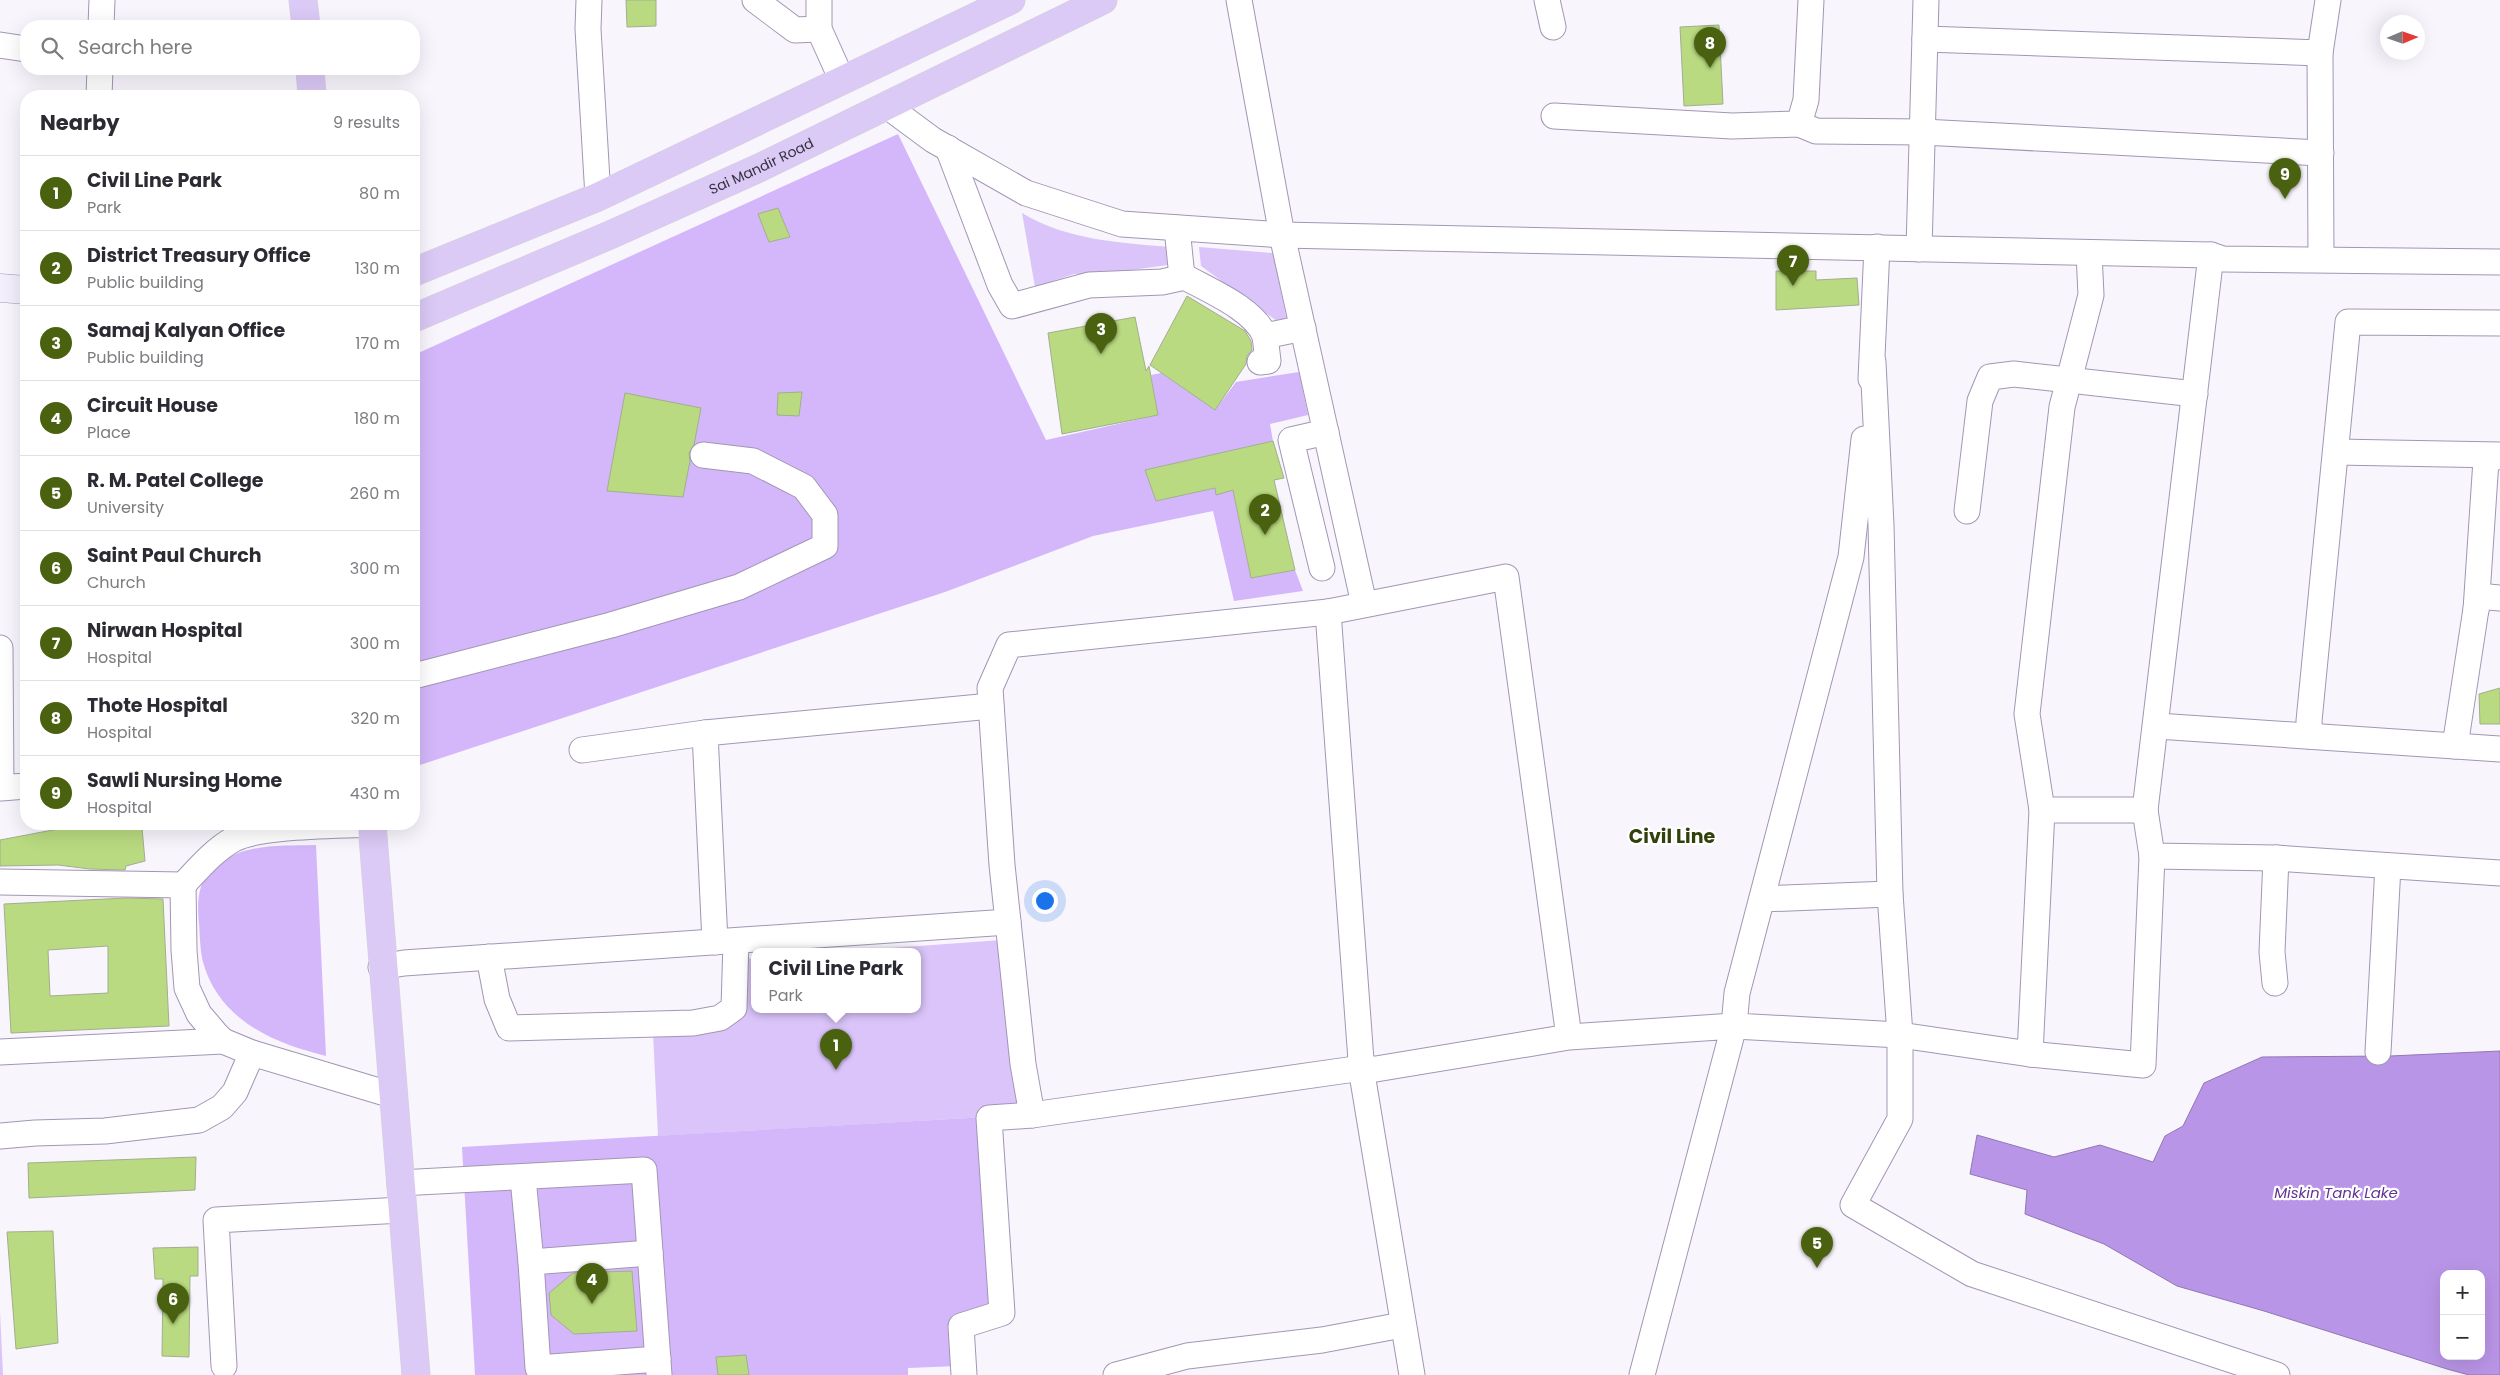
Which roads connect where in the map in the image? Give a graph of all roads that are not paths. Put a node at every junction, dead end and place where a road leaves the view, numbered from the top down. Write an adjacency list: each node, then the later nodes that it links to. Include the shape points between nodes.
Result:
1 (102, 0): 13 (street)
2 (303, 0): 14 (highway)
3 (589, 0): 33 (street)
4 (755, 0): 16 (street, via 795,30)
5 (820, 0): 16 (street)
6 (1012, 0): 21 (highway)
7 (1103, 0): 27 (highway, Sai Mandir Road)
8 (1239, 0): 35 (street)
9 (1547, 0): 15 (street)
10 (1811, 0): 29 (street, via 1806,100)
11 (1926, 0): 17 (street)
12 (2328, 0): 20 (street)
13 (101, 20)
14 (305, 20)
15 (1553, 27)
16 (819, 30): 24 (street)
17 (1925, 39): 20 (street); 30 (street)
18 (0, 45): 19 (street)
19 (20, 48)
20 (2320, 53): 32 (street)
21 (869, 67): 24 (highway); 27 (highway)
22 (100, 75): 25 (street)
23 (310, 75): 26 (highway)
24 (842, 80): 33 (highway)
25 (99, 90)
26 (312, 90)
27 (887, 106): 31 (street); 46 (highway, Sai Mandir Road, via 610,235)
28 (1554, 116): 29 (street, via 1732,126)
29 (1799, 124): 30 (street, via 1816,131)
30 (1923, 132): 32 (street); 37 (street)
31 (948, 148): 34 (street, via 1026,193 1122,224); 43 (street, via 1000,285 1012,306 1089,285 1162,282)
32 (2321, 153): 40 (street)
33 (598, 197): 42 (highway)
34 (1177, 228): 35 (street); 43 (street)
35 (1282, 235): 36 (street); 48 (street)
36 (1877, 247): 37 (street); 51 (street)
37 (1920, 249): 38 (street)
38 (2089, 253): 39 (street); 52 (street, via 2091,295)
39 (2211, 255): 40 (street, via 2222,259); 53 (street)
40 (2321, 259): 41 (street)
41 (2500, 262)
42 (420, 270)
43 (1182, 277): 49 (street, via 1228,300 1260,324)
44 (0, 288): 45 (main road)
45 (20, 290)
46 (420, 315)
47 (2500, 323): 55 (street, via 2348,322)
48 (1303, 328): 49 (street); 54 (street)
49 (1265, 336): 50 (street, via 1268,361)
50 (1260, 362)
51 (1873, 362): 83 (street, via 1881,525); 84 (street, via 1851,557)
52 (2070, 382): 53 (street); 57 (street, via 2014,374 1990,377 1980,401); 73 (street, via 2062,407 2027,714)
53 (2195, 394): 66 (street)
54 (1326, 432): 58 (street, via 1291,440); 60 (street)
55 (2336, 452): 61 (street, via 2500,456 2486,460); 68 (street)
56 (703, 454): 64 (street, via 753,461 804,488 825,515 825,546 738,587 610,626)
57 (1968, 511)
58 (1322, 568)
59 (2500, 598): 61 (street, via 2478,596)
60 (1364, 604): 62 (street); 92 (street, via 1506,577)
61 (2476, 610): 69 (street)
62 (1328, 612): 65 (street, via 1009,645 990,688); 98 (street)
63 (0, 648): 72 (street, via 1,788)
64 (420, 674)
65 (991, 706): 67 (street); 85 (street)
66 (2157, 726): 68 (street); 74 (street)
67 (705, 733): 71 (street); 86 (street)
68 (2310, 736): 69 (street)
69 (2455, 746): 70 (street)
70 (2500, 749)
71 (582, 750)
72 (20, 786)
73 (2042, 810): 74 (street); 97 (street)
74 (2146, 810): 77 (street)
75 (279, 830): 82 (street, via 235,838 209,856)
76 (372, 830): 88 (highway)
77 (2152, 856): 78 (street); 97 (street, via 2143,1065)
78 (2276, 858): 79 (street); 89 (street, via 2272,952)
79 (2388, 866): 80 (street); 95 (street)
80 (2500, 873)
81 (0, 882): 82 (street)
82 (184, 885): 93 (street, via 184,950 188,988 199,1014)
83 (1890, 894): 84 (street); 91 (street)
84 (1762, 899): 90 (street, via 1737,993)
85 (1008, 922): 86 (street); 100 (street, via 1023,1064)
86 (725, 942): 87 (street); 87 (street, via 734,1008 720,1018 693,1023 509,1028 497,999)
87 (490, 957): 88 (street)
88 (382, 966): 99 (highway)
89 (2275, 983)
90 (1734, 1026): 91 (street); 92 (street); 114 (street)
91 (1900, 1035): 97 (street); 115 (street, via 1900,1119 1853,1204 1972,1274)
92 (1569, 1036): 98 (street, via 1376,1070)
93 (223, 1041): 94 (street); 96 (street)
94 (0, 1052)
95 (2378, 1052)
96 (252, 1053): 99 (street); 101 (street, via 235,1092 222,1107 199,1120 105,1131)
97 (2030, 1054)
98 (1362, 1069): 100 (street); 107 (street)
99 (392, 1095): 103 (highway)
100 (1032, 1114): 111 (street, via 989,1118 1002,1313 961,1326)
101 (0, 1136)
102 (523, 1178): 103 (street); 105 (street, via 644,1170); 106 (street)
103 (400, 1183): 104 (highway)
104 (402, 1210): 108 (street, via 216,1220); 110 (highway)
105 (650, 1253): 106 (street); 109 (street)
106 (531, 1262): 109 (street, via 538,1368)
107 (1402, 1325): 112 (street, via 1322,1340 1187,1356); 113 (street)
108 (224, 1366)
109 (658, 1367)
110 (416, 1375)
111 (964, 1375)
112 (1116, 1375)
113 (1412, 1375)
114 (1642, 1375)
115 (2277, 1375)

